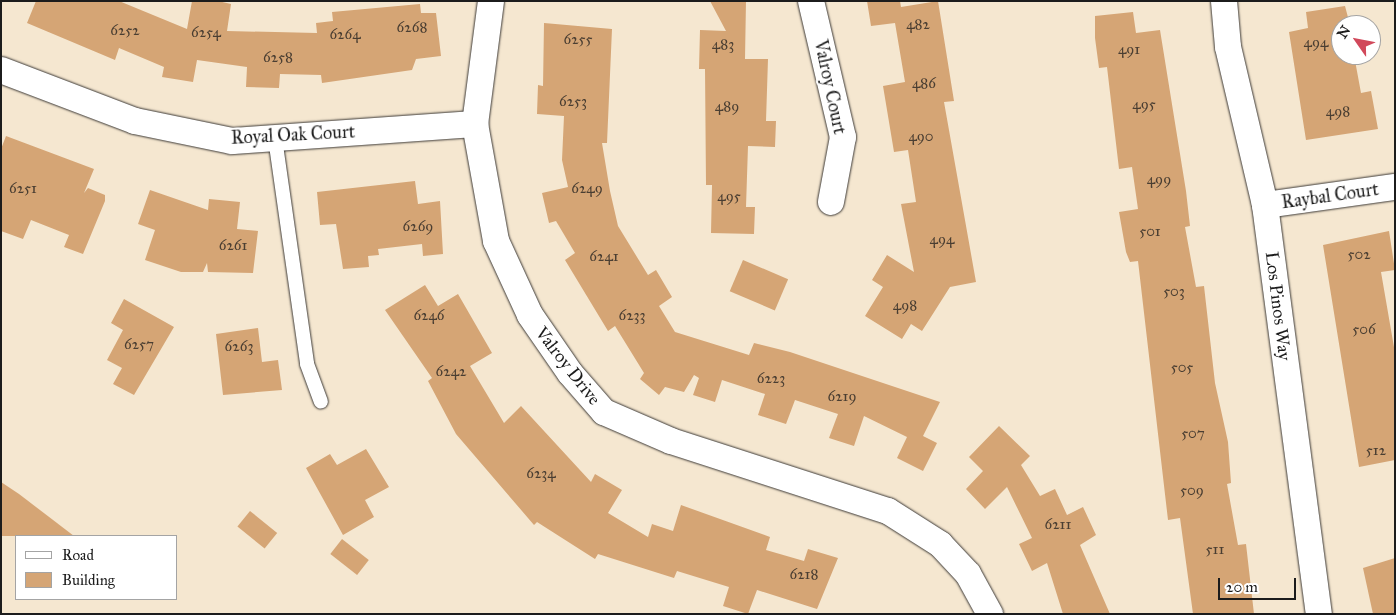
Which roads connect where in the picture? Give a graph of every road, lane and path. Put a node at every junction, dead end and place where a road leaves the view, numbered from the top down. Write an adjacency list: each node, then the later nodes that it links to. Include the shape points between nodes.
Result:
1 (491, 1): 5 (street, Valroy Drive)
2 (811, 1): 8 (street, Valroy Court, via 843,138)
3 (1224, 1): 9 (street, Los Pinos Way, via 1228,47)
4 (1, 70): 6 (street, Royal Oak Court, via 135,121 232,141)
5 (475, 124): 6 (street, Royal Oak Court); 11 (street, Valroy Drive, via 496,241 530,315 604,412 671,441 888,511 940,544 968,574)
6 (275, 138): 10 (lane, via 307,364)
7 (1395, 186): 9 (street, Raybal Court)
8 (832, 202)
9 (1265, 205): 12 (street, Los Pinos Way)
10 (321, 402)
11 (990, 614)
12 (1319, 614)

